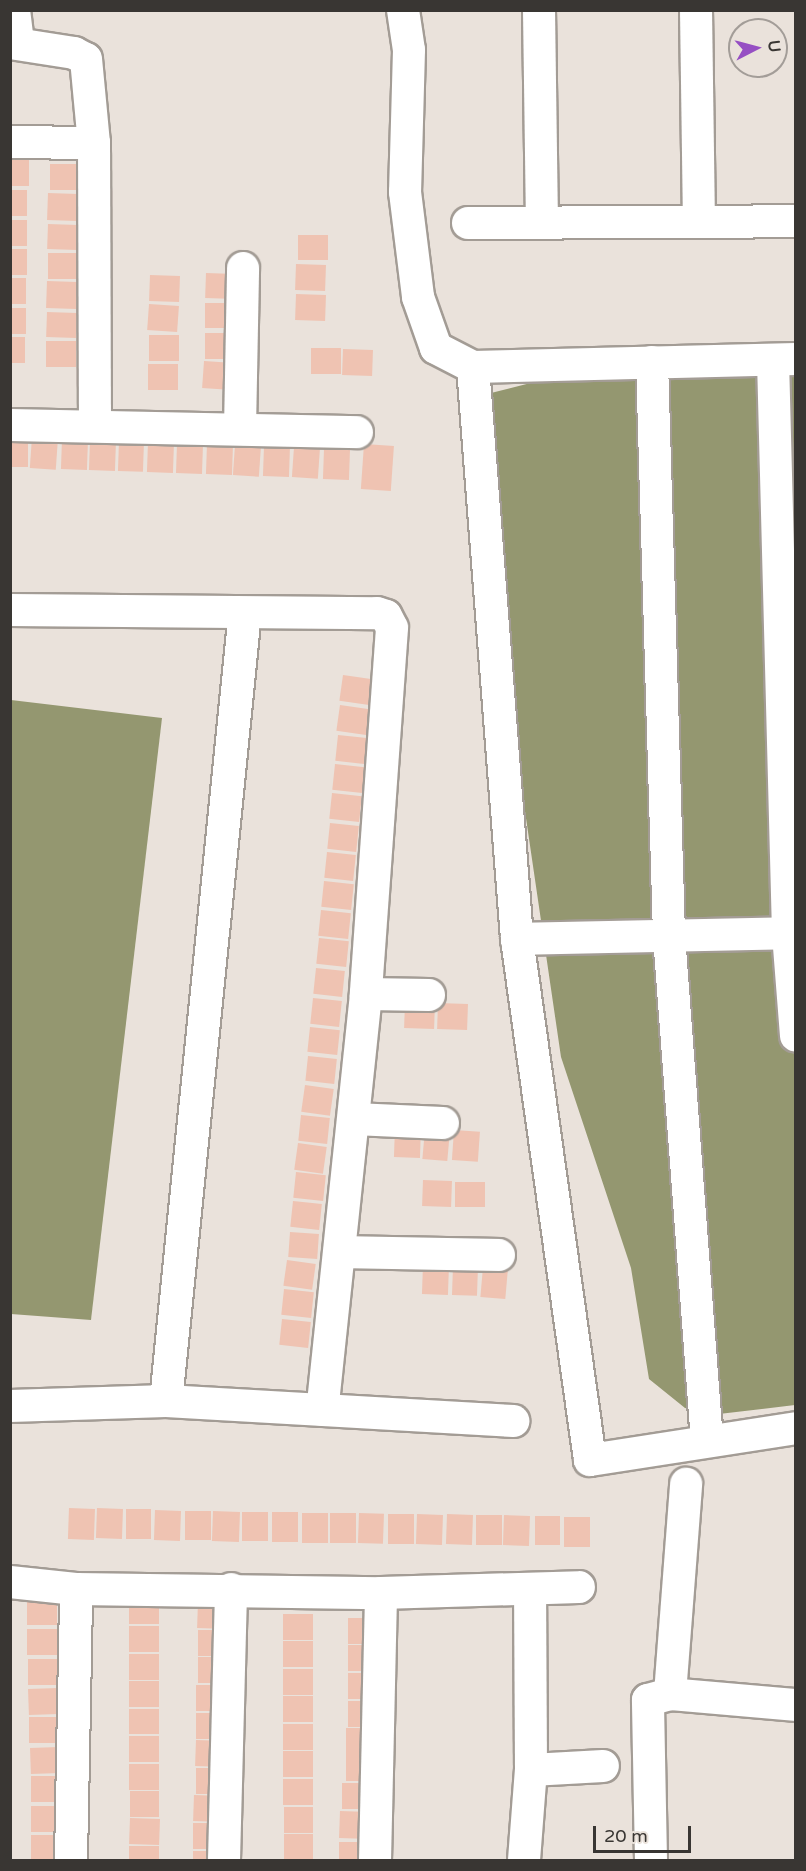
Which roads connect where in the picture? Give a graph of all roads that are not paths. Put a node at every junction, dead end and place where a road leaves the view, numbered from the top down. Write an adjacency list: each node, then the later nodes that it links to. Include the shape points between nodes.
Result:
1 (14, 10): 5 (street)
2 (403, 10): 15 (street, via 409,50 405,192 418,297 436,348)
3 (539, 10): 10 (street)
4 (696, 10): 9 (street)
5 (14, 43): 7 (street, via 82,54)
6 (10, 142): 7 (street)
7 (94, 143): 17 (street)
8 (795, 220): 9 (street)
9 (699, 221): 10 (street)
10 (542, 222): 11 (street)
11 (468, 223)
12 (243, 268): 18 (street)
13 (784, 359): 14 (street); 22 (street)
14 (652, 362): 15 (street); 23 (street)
15 (473, 367): 24 (street)
16 (10, 425): 17 (street)
17 (95, 425): 18 (street)
18 (240, 429): 19 (street)
19 (357, 432)
20 (10, 610): 21 (street)
21 (245, 613): 25 (street, via 377,613 386,616 392,628); 32 (street)
22 (792, 933): 23 (street); 27 (street)
23 (669, 936): 24 (street); 37 (street)
24 (518, 939): 37 (street, via 590,1460)
25 (366, 994): 26 (street); 28 (street)
26 (429, 995)
27 (795, 1036)
28 (354, 1119): 29 (street); 30 (street)
29 (442, 1123)
30 (340, 1252): 31 (street); 34 (street)
31 (499, 1255)
32 (166, 1401): 33 (street); 34 (street)
33 (10, 1406)
34 (322, 1410): 35 (street)
35 (513, 1421)
36 (795, 1428): 37 (street)
37 (707, 1441)
38 (686, 1484): 45 (street)
39 (10, 1582): 41 (street)
40 (579, 1587): 43 (street, via 569,1584)
41 (76, 1589): 42 (street); 49 (street)
42 (231, 1589): 44 (street); 50 (street)
43 (530, 1589): 44 (street); 48 (street)
44 (381, 1593): 51 (street)
45 (670, 1694): 46 (street); 53 (street, via 648,1701)
46 (795, 1705)
47 (603, 1766): 48 (street)
48 (531, 1770): 52 (street)
49 (71, 1860)
50 (224, 1860)
51 (375, 1860)
52 (524, 1860)
53 (651, 1860)

